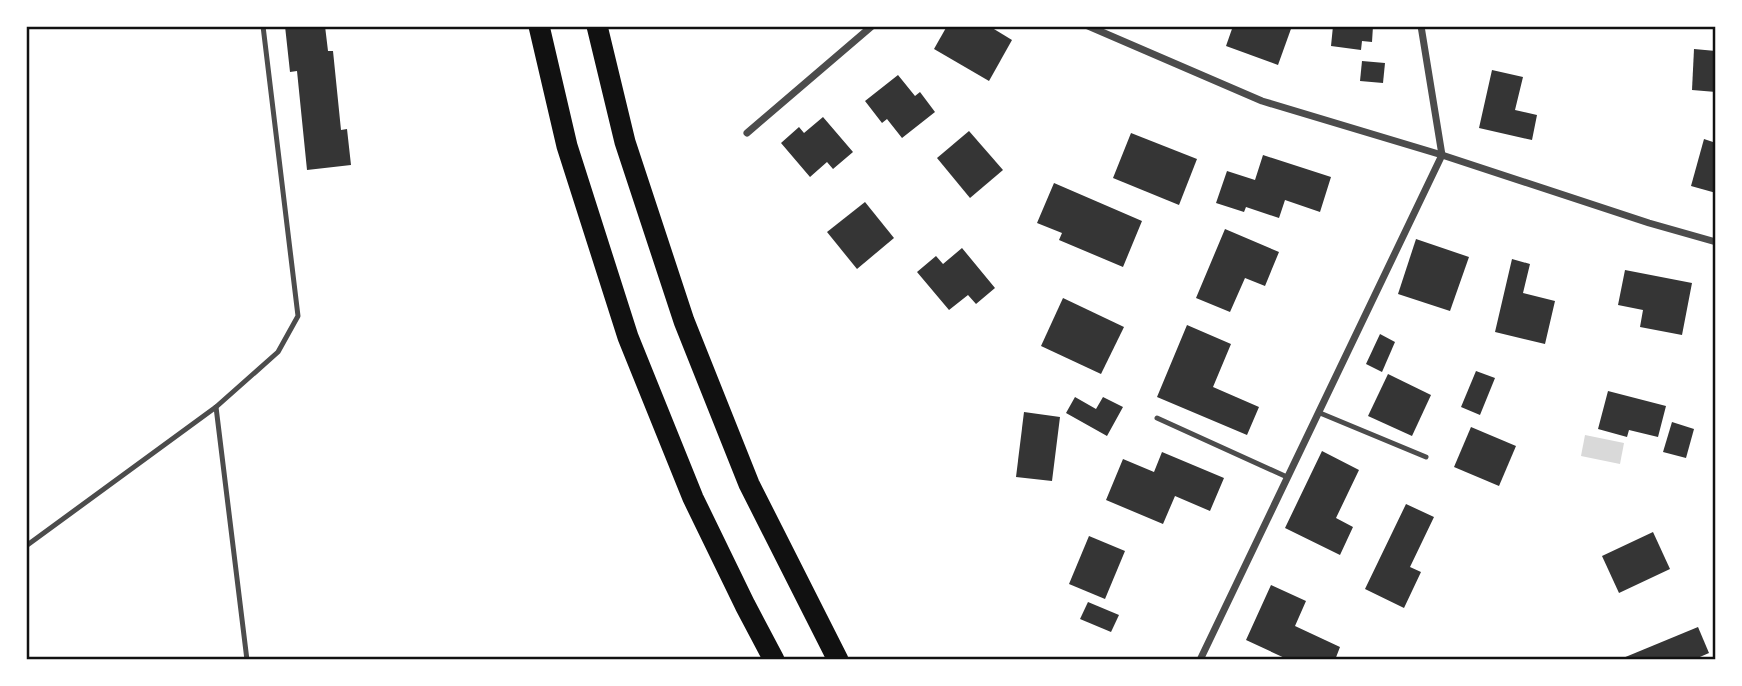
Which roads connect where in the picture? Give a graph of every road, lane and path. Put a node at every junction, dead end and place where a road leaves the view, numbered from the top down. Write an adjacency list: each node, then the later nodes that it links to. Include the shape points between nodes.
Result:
1 (263, 26): 10 (lane, via 299,316 278,352)
2 (540, 26): 17 (highway, via 567,146 628,337 693,498)
3 (597, 26): 18 (highway, via 625,142 688,333 749,484)
4 (872, 26): 7 (street)
5 (1088, 26): 8 (street, via 1262,101)
6 (1421, 26): 8 (street)
7 (747, 133)
8 (1441, 155): 9 (street); 11 (street)
9 (1716, 242)
10 (216, 407): 15 (lane); 16 (lane)
11 (1320, 412): 13 (lane); 14 (street)
12 (1157, 418): 14 (lane)
13 (1426, 457)
14 (1287, 477): 19 (street)
15 (26, 546)
16 (247, 660)
17 (774, 660)
18 (838, 660)
19 (1200, 660)

